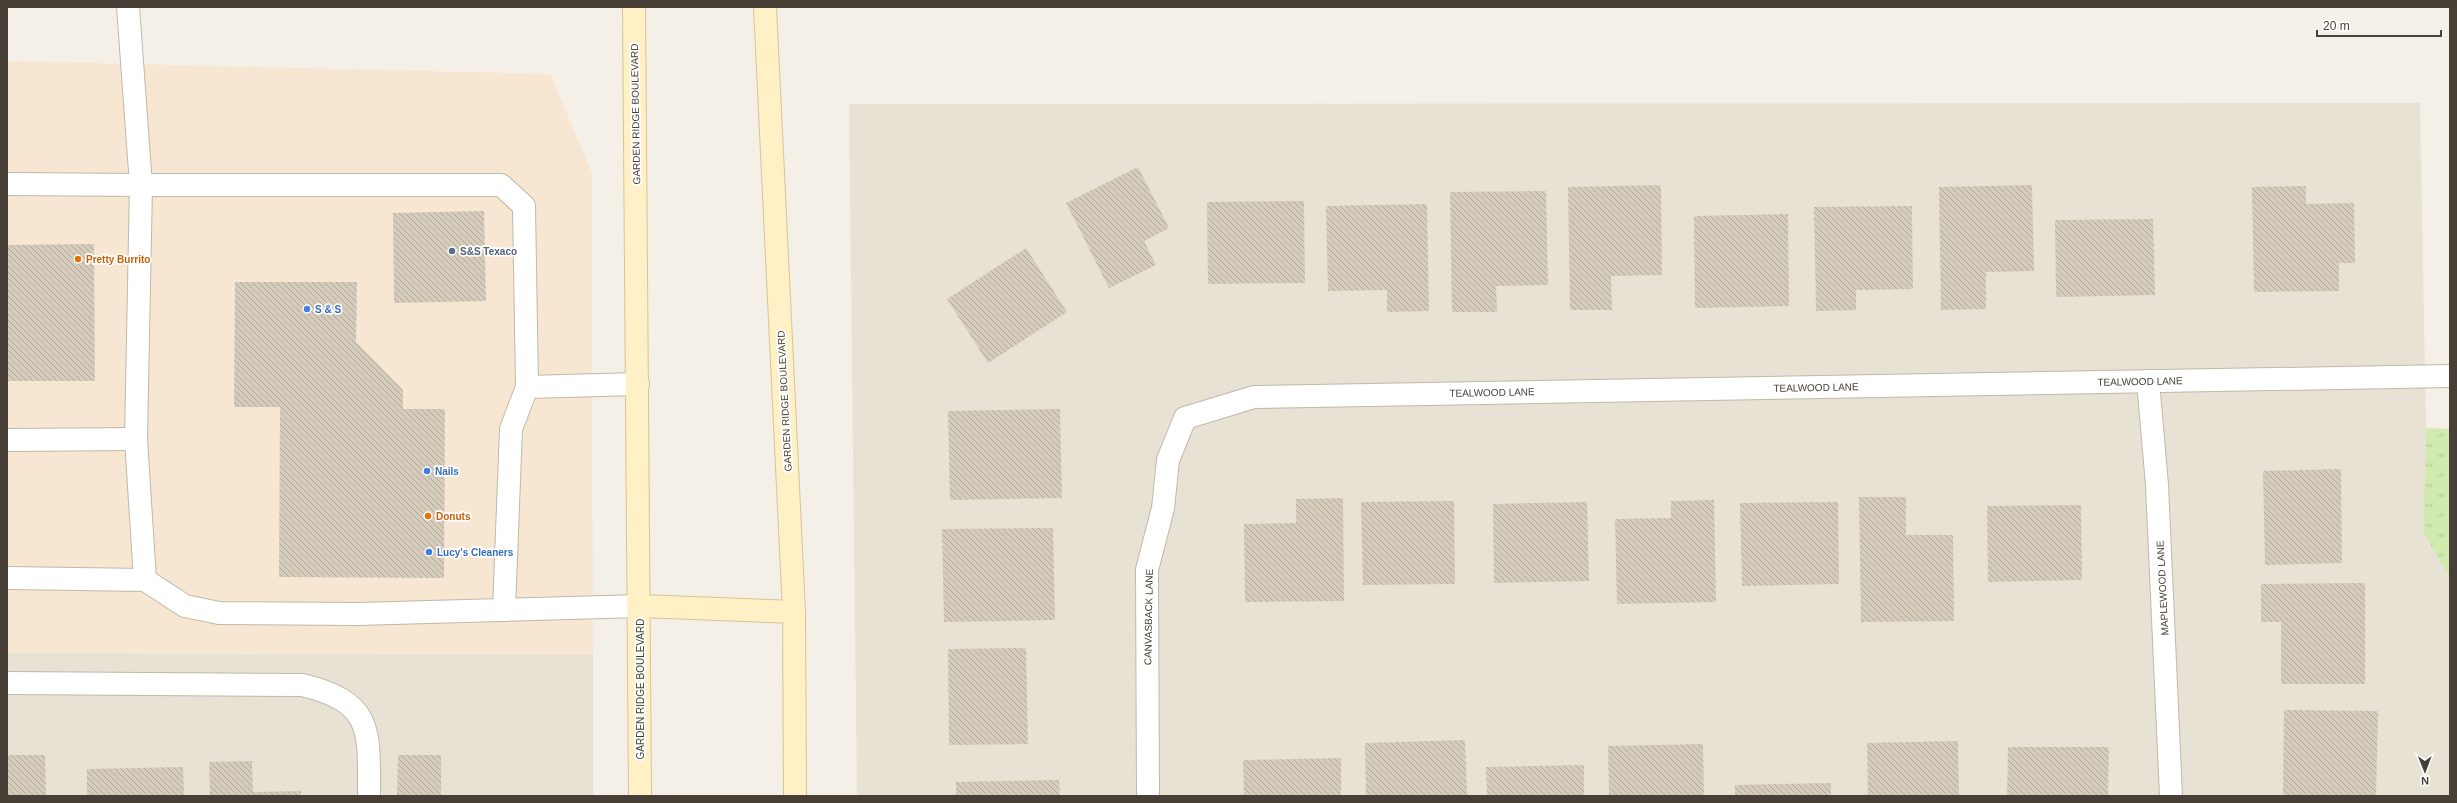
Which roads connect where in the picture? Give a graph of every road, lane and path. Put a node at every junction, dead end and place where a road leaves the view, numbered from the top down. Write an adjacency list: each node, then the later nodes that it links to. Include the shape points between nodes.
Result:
1 (128, 7): 5 (street)
2 (634, 7): 8 (main road, GARDEN RIDGE BOULEVARD)
3 (765, 7): 17 (main road, GARDEN RIDGE BOULEVARD)
4 (7, 184): 5 (street)
5 (141, 185): 9 (street, via 501,185 524,206); 11 (street)
6 (2450, 376): 7 (street, TEALWOOD LANE)
7 (2148, 381): 10 (street, TEALWOOD LANE, via 1254,397); 23 (street, MAPLEWOOD LANE, via 2157,485)
8 (638, 384): 9 (street); 15 (main road, GARDEN RIDGE BOULEVARD)
9 (527, 387): 16 (street, via 511,429)
10 (1185, 418): 22 (street, CANVASBACK LANE, via 1168,460 1163,508 1147,570)
11 (136, 439): 12 (street); 14 (street)
12 (7, 440)
13 (7, 578): 14 (street)
14 (145, 580): 16 (street, via 185,606 219,613 358,614)
15 (640, 606): 16 (street); 17 (main road); 20 (main road, GARDEN RIDGE BOULEVARD)
16 (504, 610)
17 (794, 612): 21 (main road, GARDEN RIDGE BOULEVARD)
18 (7, 684): 19 (street, via 302,685 323,690 346,701 358,714 367,732)
19 (369, 796)
20 (640, 796)
21 (795, 796)
22 (1148, 796)
23 (2172, 796)

